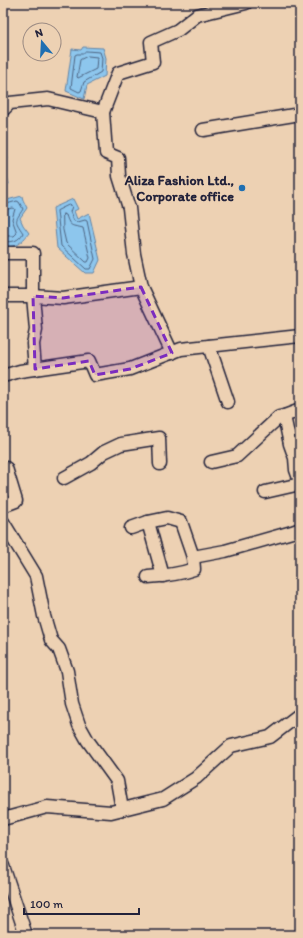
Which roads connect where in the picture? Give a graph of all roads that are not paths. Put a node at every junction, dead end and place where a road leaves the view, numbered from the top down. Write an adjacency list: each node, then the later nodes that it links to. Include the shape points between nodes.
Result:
1 (246, 3): 3 (street, via 197,15 178,30 151,42 153,62 118,73)
2 (3, 110): 3 (street, via 10,103 48,99)
3 (103, 112): 7 (street, via 106,153 118,158 119,176 129,208)
4 (300, 114): 5 (street)
5 (203, 130)
6 (3, 253): 9 (street, via 33,253)
7 (141, 287): 9 (street, via 63,298); 12 (street)
8 (3, 296): 9 (street)
9 (33, 296): 13 (street, via 36,330 33,344)
10 (300, 336): 11 (street)
11 (209, 346): 12 (street); 15 (street)
12 (172, 353): 13 (street, via 130,369 95,375 89,361)
13 (35, 369): 14 (street)
14 (3, 376)
15 (228, 402)
16 (300, 410): 17 (street)
17 (284, 416): 18 (street, via 278,417 237,456); 22 (street)
18 (211, 462)
19 (160, 464): 21 (street, via 159,438 141,440 122,444 104,452)
20 (6, 468): 24 (street, via 16,501)
21 (64, 478)
22 (300, 482): 23 (street)
23 (265, 492)
24 (3, 506)
25 (3, 522): 33 (street, via 36,576 51,640 59,650 67,671 72,704 79,725 117,781)
26 (148, 522): 27 (street); 29 (street, via 167,518 181,522); 30 (street)
27 (131, 528)
28 (300, 529): 29 (street, via 225,551)
29 (193, 557): 30 (street, via 194,568)
30 (163, 576): 31 (street)
31 (148, 577)
32 (300, 714): 33 (street, via 270,737 231,746 196,778 163,799)
33 (122, 809): 34 (street, via 111,812 47,807)
34 (3, 819)
35 (3, 866): 36 (street)
36 (25, 932)

